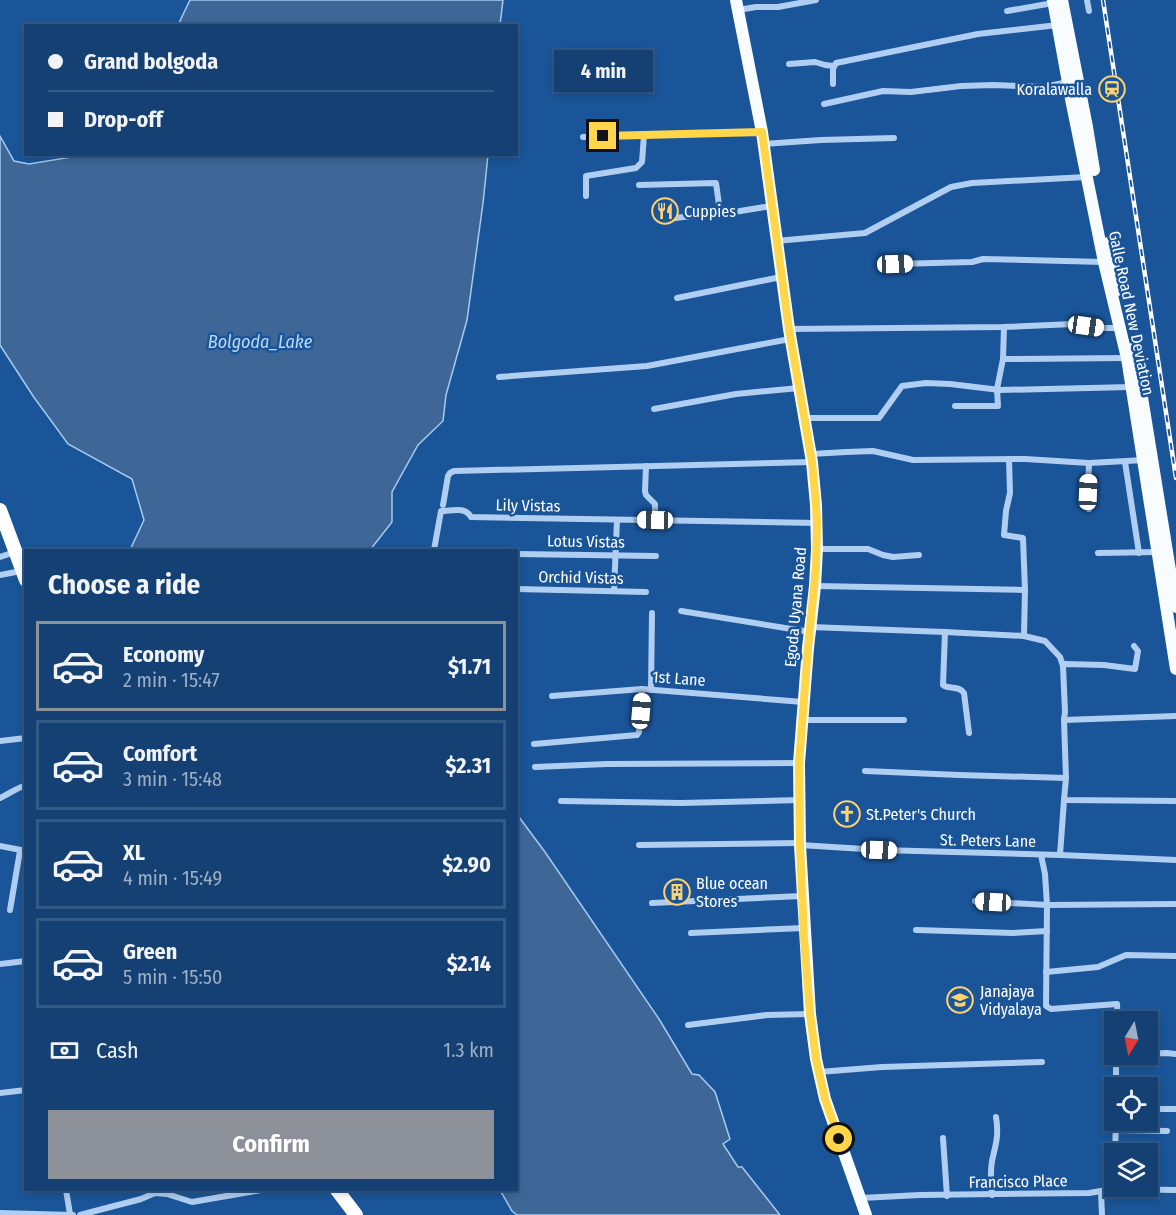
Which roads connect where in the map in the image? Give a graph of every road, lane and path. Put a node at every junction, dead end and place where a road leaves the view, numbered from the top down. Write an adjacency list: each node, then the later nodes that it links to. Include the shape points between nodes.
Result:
1 (816, 0): 4 (street, via 778,7)
2 (1087, 0): 6 (street)
3 (1056, 1): 5 (street); 7 (main road, Galle Road New Deviation); 42 (main road, Galle Road New Deviation, via 1134,349 1144,404)
4 (737, 5): 15 (main road, Egoda Uyana Road)
5 (1007, 11)
6 (1089, 11)
7 (1058, 25): 9 (street, via 978,34); 10 (main road, Galle Road New Deviation)
8 (789, 64): 9 (street, via 815,62)
9 (834, 66): 11 (street)
10 (1068, 82): 12 (street, via 1044,87 961,86 883,91); 17 (main road, Galle Road New Deviation)
11 (833, 84)
12 (824, 104)
13 (644, 135): 14 (street); 15 (street); 19 (street, via 642,162 636,168 586,176)
14 (583, 137)
15 (763, 138): 16 (street); 20 (main road, Egoda Uyana Road)
16 (894, 138)
17 (1087, 177): 23 (street, via 951,187 865,233); 24 (main road, Galle Road New Deviation)
18 (639, 185): 21 (street, via 716,183)
19 (586, 196)
20 (771, 206): 21 (street); 23 (main road, Egoda Uyana Road)
21 (720, 212): 22 (street)
22 (661, 220)
23 (776, 242): 26 (main road, Egoda Uyana Road)
24 (1104, 262): 25 (street, via 983,259); 29 (main road, Galle Road New Deviation)
25 (895, 264)
26 (781, 277): 27 (street); 30 (main road, Egoda Uyana Road)
27 (676, 298)
28 (1004, 327): 29 (street, via 1073,324); 30 (street); 32 (street)
29 (1121, 328): 31 (main road, Galle Road New Deviation)
30 (789, 334): 33 (street, via 647,366); 34 (main road, Egoda Uyana Road)
31 (1127, 358): 32 (street); 35 (main road, Galle Road New Deviation)
32 (1003, 359): 36 (street)
33 (499, 377)
34 (800, 387): 38 (street); 39 (main road, Egoda Uyana Road)
35 (1131, 387): 36 (street); 42 (main road, Galle Road New Deviation)
36 (997, 389): 37 (street, via 998,406); 39 (street, via 926,383 902,386 879,418)
37 (955, 406)
38 (654, 409)
39 (805, 418): 40 (main road, Egoda Uyana Road)
40 (811, 458): 41 (street, via 873,451 913,460); 45 (street); 51 (main road, Egoda Uyana Road)
41 (1009, 459): 44 (street); 67 (street, via 1010,493 1004,535 1023,538)
42 (1147, 460): 43 (street); 55 (main road, Galle Road New Deviation); 70 (main road, Galle Road New Deviation)
43 (1125, 462): 44 (street); 57 (street)
44 (1089, 463): 47 (street)
45 (646, 466): 46 (street, via 454,471 448,476); 50 (street, via 645,491 655,504)
46 (442, 508): 49 (street, Lily Vistas, via 465,510 471,518); 52 (street)
47 (1089, 509)
48 (0, 510): 54 (highway)
49 (617, 520): 50 (street); 59 (street)
50 (655, 520): 51 (street)
51 (817, 523): 53 (main road, Egoda Uyana Road)
52 (434, 549)
53 (817, 549): 60 (street, via 868,549 893,557); 65 (main road, Egoda Uyana Road)
54 (15, 552): 62 (street); 64 (highway)
55 (1157, 552): 57 (street); 78 (main road, Galle Road New Deviation)
56 (1098, 553): 57 (street)
57 (1139, 553)
58 (518, 554): 59 (street, Lotus Vistas)
59 (615, 555): 61 (street, Lotus Vistas); 68 (street)
60 (919, 555)
61 (656, 556)
62 (0, 558)
63 (0, 575): 64 (street)
64 (24, 575)
65 (815, 586): 67 (street); 73 (main road, Egoda Uyana Road)
66 (518, 589): 68 (street, Orchid Vistas)
67 (1025, 590): 75 (street)
68 (614, 591): 69 (street, Orchid Vistas)
69 (646, 592)
70 (1176, 607)
71 (681, 611): 73 (street)
72 (652, 614): 80 (street)
73 (810, 630): 74 (street); 82 (main road, Egoda Uyana Road)
74 (945, 632): 75 (street); 87 (street, via 942,682 945,687 964,693)
75 (1024, 636): 77 (street, via 1045,641)
76 (1134, 646): 77 (street, via 1138,651 1135,669)
77 (1063, 666): 86 (street)
78 (1176, 669)
79 (642, 689): 80 (street, 1st Lane); 81 (street, 1st Lane); 90 (street, via 637,735)
80 (651, 690): 82 (street, 1st Lane)
81 (552, 696)
82 (803, 702): 84 (main road, Egoda Uyana Road)
83 (1176, 716): 86 (street)
84 (802, 720): 85 (street); 91 (main road, Egoda Uyana Road)
85 (904, 720)
86 (1064, 720): 94 (street)
87 (969, 733)
88 (24, 738): 89 (street)
89 (0, 741)
90 (534, 744)
91 (799, 763): 92 (street); 97 (main road, Egoda Uyana Road)
92 (535, 767)
93 (865, 771): 94 (street)
94 (1066, 777): 98 (street)
95 (24, 785): 96 (street)
96 (0, 798)
97 (800, 800): 99 (street); 101 (main road, Egoda Uyana Road)
98 (1064, 800): 100 (street); 106 (street)
99 (561, 801)
100 (1176, 801)
101 (800, 844): 102 (street, St. Peters Lane); 105 (street, St. Peters Lane); 108 (main road, Egoda Uyana Road)
102 (639, 845)
103 (0, 846): 104 (street)
104 (23, 851): 113 (street)
105 (1041, 855): 106 (street, St. Peters Lane); 112 (street)
106 (1060, 855): 107 (street, St. Peters Lane)
107 (1176, 860)
108 (802, 896): 110 (street); 114 (main road, Egoda Uyana Road)
109 (975, 901): 112 (street)
110 (652, 903)
111 (1176, 904): 112 (street)
112 (1047, 905): 116 (street)
113 (10, 910)
114 (804, 928): 117 (street); 123 (main road, Egoda Uyana Road)
115 (916, 930): 116 (street)
116 (1047, 931): 121 (street)
117 (691, 933)
118 (1176, 956): 121 (street, via 1126,955 1098,967)
119 (24, 961): 120 (street)
120 (0, 964)
121 (1046, 972): 122 (street, via 1046,1006 1051,1009 1117,1004)
122 (1117, 1011)
123 (810, 1014): 124 (street); 128 (main road, Egoda Uyana Road)
124 (688, 1025)
125 (1158, 1053): 126 (street)
126 (1176, 1054)
127 (1042, 1062): 128 (street)
128 (819, 1072): 146 (main road, Egoda Uyana Road)
129 (24, 1090): 130 (street)
130 (0, 1094)
131 (1158, 1109): 132 (street)
132 (1176, 1109)
133 (996, 1117): 144 (street)
134 (1158, 1131): 135 (street)
135 (1167, 1131)
136 (943, 1138): 145 (street)
137 (1158, 1190): 138 (street, Francisco Place)
138 (1176, 1190)
139 (66, 1191): 148 (street)
140 (255, 1191): 149 (street, via 192,1202 155,1193)
141 (338, 1191): 150 (highway)
142 (1104, 1191): 143 (street, Francisco Place)
143 (1101, 1192): 144 (street, Francisco Place); 152 (street)
144 (992, 1195): 145 (street, Francisco Place)
145 (947, 1196): 146 (street, Francisco Place)
146 (861, 1198): 151 (main road, Egoda Uyana Road)
147 (0, 1213): 148 (street)
148 (71, 1215)
149 (80, 1215)
150 (356, 1215)
151 (866, 1215)
152 (1102, 1215)

